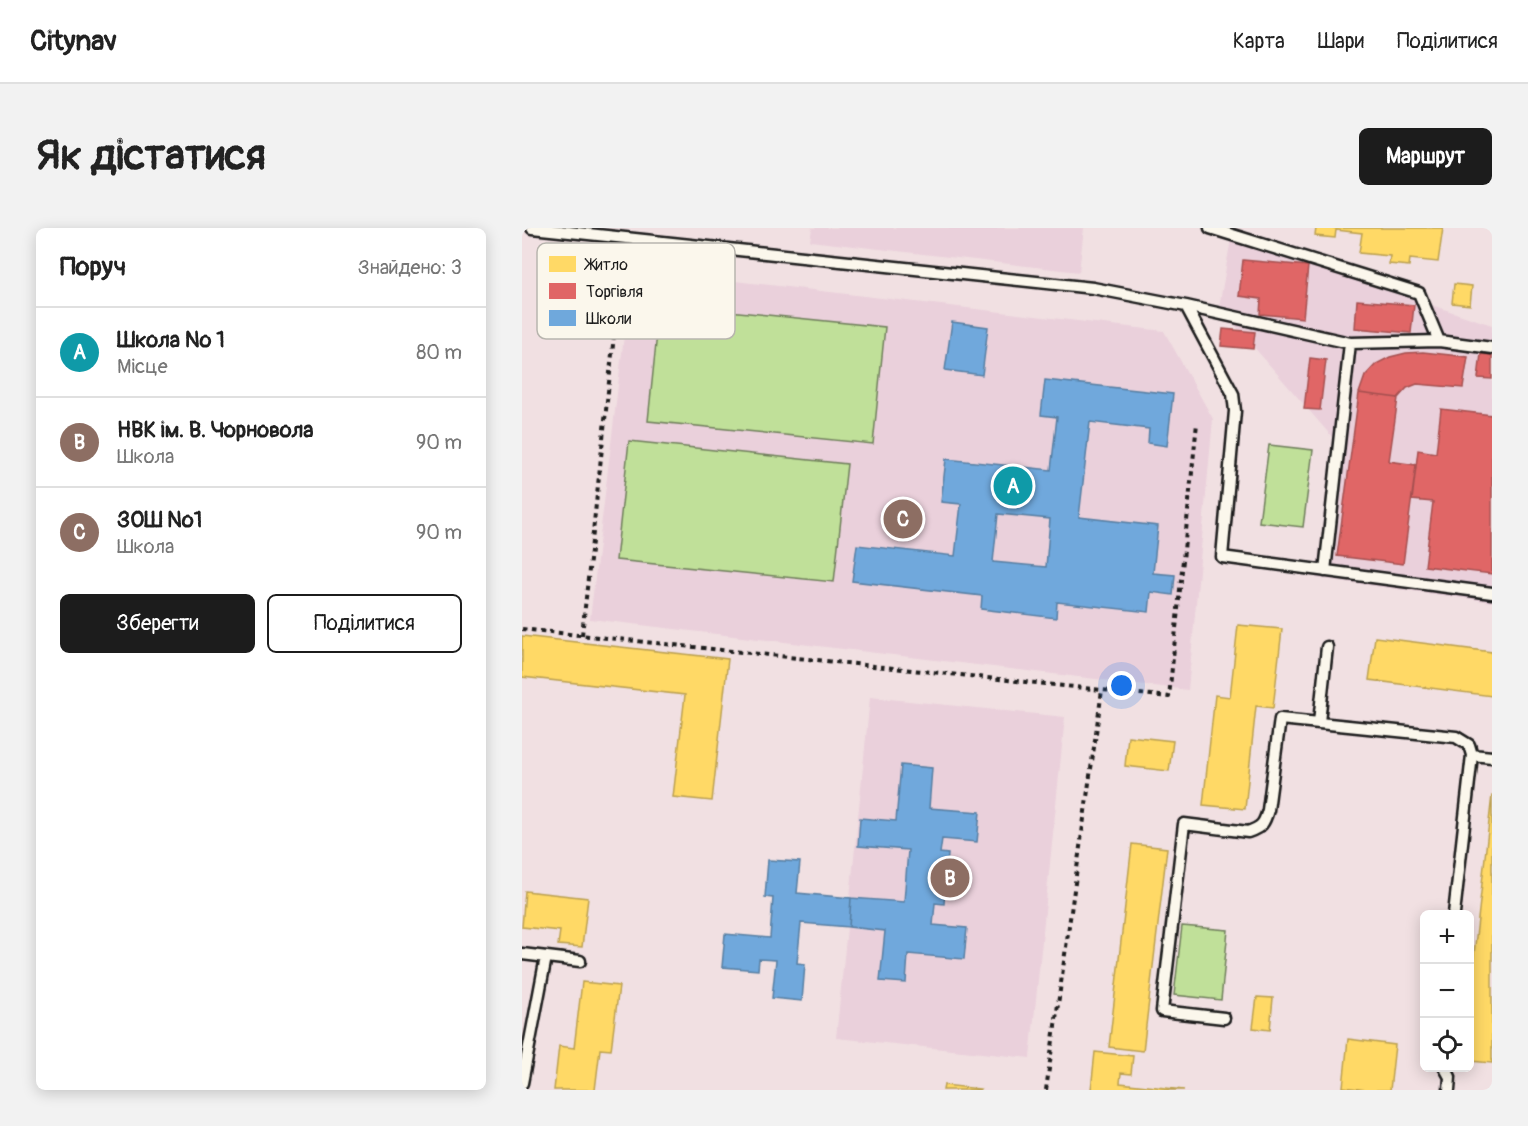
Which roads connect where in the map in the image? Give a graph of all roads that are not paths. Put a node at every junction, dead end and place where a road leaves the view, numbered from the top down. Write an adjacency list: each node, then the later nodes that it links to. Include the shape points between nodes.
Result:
1 (532, 228): 3 (lane)
2 (1210, 228): 6 (lane, via 1419,293)
3 (662, 243)
4 (735, 251): 5 (lane, via 1093,288)
5 (1186, 306): 7 (lane); 9 (lane, via 1233,394 1235,411 1222,557)
6 (1439, 341): 7 (lane); 8 (lane)
7 (1350, 343): 9 (lane)
8 (1492, 348)
9 (1325, 571): 10 (lane)
10 (1492, 593)
11 (1328, 647): 12 (lane)
12 (1319, 723): 13 (lane, via 1456,737 1468,745); 19 (lane, via 1280,719 1268,810 1257,829 1248,832 1184,824 1162,1011)
13 (1472, 755): 14 (lane); 15 (lane)
14 (1492, 757)
15 (1455, 910)
16 (522, 954): 17 (lane)
17 (546, 957): 18 (lane); 21 (lane)
18 (580, 961)
19 (1224, 1018)
20 (1447, 1072): 22 (lane)
21 (522, 1083)
22 (1449, 1090)

